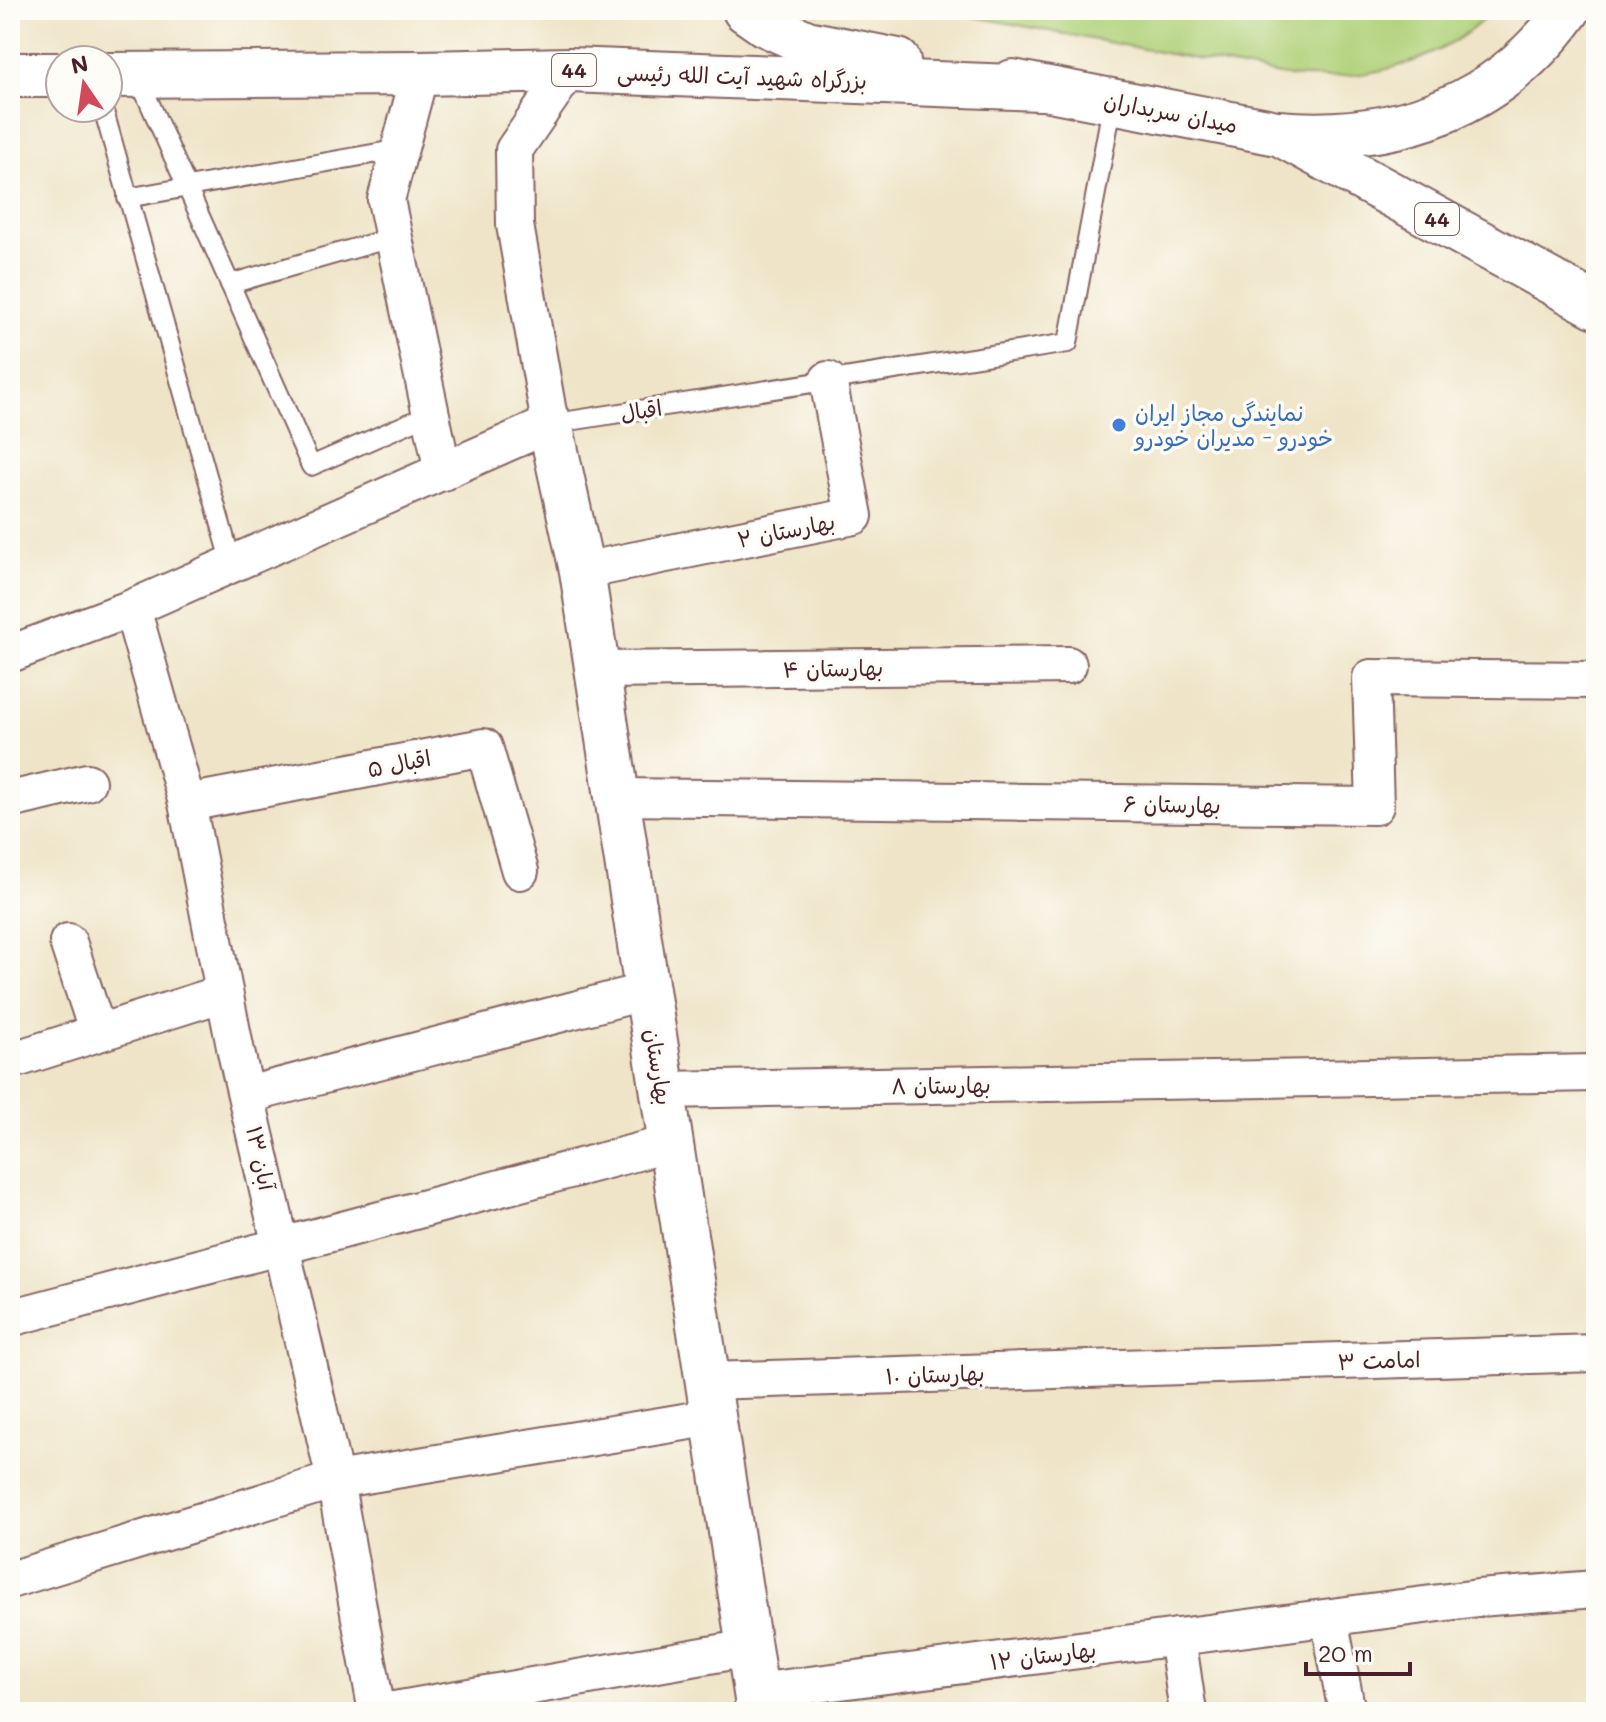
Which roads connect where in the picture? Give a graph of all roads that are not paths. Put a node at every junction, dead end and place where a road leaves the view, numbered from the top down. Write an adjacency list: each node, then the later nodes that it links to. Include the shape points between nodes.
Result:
1 (745, 10): 7 (main road, میدان سربداران / 44, via 807,43)
2 (1568, 10): 10 (main road, میدان سربداران / 44, via 1526,58 1451,108 1365,133)
3 (569, 70): 4 (main road, بزرگراه شهید آیت الله رئیسی / 44); 7 (main road, بزرگراه شهید آیت الله رئیسی / 44); 19 (street, via 514,150 515,225)
4 (420, 73): 5 (main road, بزرگراه شهید آیت الله رئیسی / 44); 11 (street)
5 (124, 75)
6 (124, 78): 12 (lane)
7 (1040, 88): 8 (main road, میدان سربداران / 44)
8 (1113, 101): 10 (main road, میدان سربداران / 44); 17 (lane, اقبال, via 1068,343)
9 (107, 124): 13 (lane)
10 (1277, 133): 16 (main road, 44)
11 (400, 149): 12 (lane); 14 (street, via 386,200)
12 (187, 187): 13 (lane); 15 (lane)
13 (127, 198): 21 (lane)
14 (394, 237): 15 (lane); 18 (street)
15 (230, 284): 18 (lane, via 311,466)
16 (1596, 306)
17 (828, 380): 19 (lane, اقبال); 22 (street, بهارستان ۲, via 854,516)
18 (430, 414): 20 (street)
19 (550, 424): 20 (street, اقبال); 22 (main road, بهارستان)
20 (443, 472): 21 (street, اقبال)
21 (232, 564): 23 (street, اقبال)
22 (582, 571): 26 (main road, بهارستان)
23 (132, 608): 24 (street, اقبال); 31 (street, ۱۳ آبان)
24 (10, 654)
25 (1068, 665): 26 (street, بهارستان ۴)
26 (597, 670): 29 (main road, بهارستان)
27 (1596, 680): 29 (street, بهارستان ۶, via 1371,678 1375,806)
28 (87, 782): 30 (street)
29 (617, 797): 34 (main road, بهارستان)
30 (10, 800)
31 (187, 803): 32 (street, اقبال ۵, via 484,747); 35 (street, ۱۳ آبان)
32 (520, 871)
33 (68, 942): 36 (street)
34 (647, 991): 39 (main road, بهارستان); 40 (street)
35 (224, 993): 36 (street); 40 (street, ۱۳ آبان)
36 (98, 1033): 37 (street)
37 (10, 1061)
38 (1596, 1073): 39 (street, بهارستان ۸)
39 (663, 1090): 41 (main road, بهارستان)
40 (247, 1095): 42 (street, ۱۳ آبان)
41 (671, 1143): 42 (street); 46 (main road, بهارستان)
42 (280, 1245): 43 (street); 47 (street, ۱۳ آبان)
43 (10, 1318)
44 (1596, 1353): 45 (street, امامت ۳)
45 (1162, 1367): 46 (street, بهارستان ۱۰)
46 (711, 1399): 47 (street, بهارستان ۱۰); 52 (main road, بهارستان)
47 (335, 1480): 48 (street, بهارستان ۱۰); 54 (street, ۱۳ آبان)
48 (10, 1580)
49 (1596, 1589): 50 (street, بهارستان ۱۲)
50 (1329, 1618): 51 (street, بهارستان ۱۲); 57 (street)
51 (1177, 1637): 53 (street, بهارستان ۱۲); 56 (street)
52 (749, 1648): 53 (main road, بهارستان); 55 (street)
53 (757, 1702)
54 (377, 1712)
55 (383, 1712)
56 (1188, 1712)
57 (1347, 1712)

